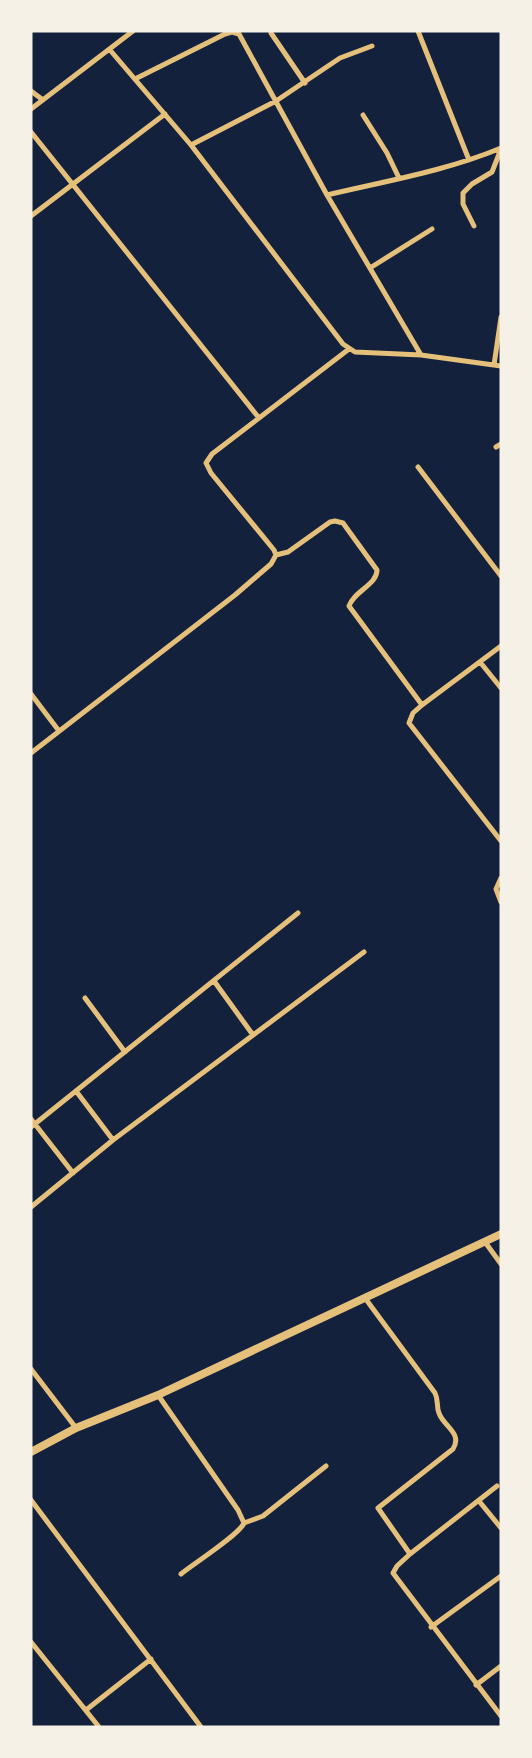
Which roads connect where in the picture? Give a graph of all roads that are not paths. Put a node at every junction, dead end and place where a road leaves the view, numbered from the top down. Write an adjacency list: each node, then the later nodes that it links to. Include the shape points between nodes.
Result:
1 (133, 31): 5 (street)
2 (418, 31): 17 (street)
3 (271, 33): 7 (street)
4 (372, 46): 7 (street, via 340,58)
5 (110, 50): 6 (street); 9 (street)
6 (135, 79): 10 (street, via 225,34 236,32); 12 (street)
7 (305, 83): 10 (street)
8 (31, 91): 9 (street)
9 (43, 100): 11 (street)
10 (276, 101): 15 (street); 20 (street)
11 (31, 109)
12 (165, 114): 15 (street); 19 (street)
13 (363, 115): 18 (street, via 387,153)
14 (31, 132): 19 (street)
15 (191, 145): 26 (street)
16 (501, 148): 17 (street); 22 (street, via 492,172 463,193 463,204)
17 (468, 160): 18 (street)
18 (398, 178): 20 (street)
19 (72, 185): 21 (street); 30 (street)
20 (328, 195): 24 (street)
21 (31, 216)
22 (474, 226)
23 (432, 229): 24 (street)
24 (370, 268): 27 (street)
25 (501, 317): 28 (street)
26 (349, 349): 27 (street); 30 (street)
27 (422, 355): 28 (street)
28 (494, 365): 29 (street)
29 (501, 366)
30 (259, 418): 32 (street, via 212,454 206,463)
31 (418, 467): 33 (street)
32 (276, 555): 38 (street, via 288,552 330,522 343,523 377,570 375,578 353,598 349,606); 39 (street, via 271,564 235,595)
33 (501, 576)
34 (501, 646): 35 (street)
35 (480, 662): 36 (street); 38 (street)
36 (501, 688)
37 (31, 694): 39 (street)
38 (422, 705): 41 (street, via 409,722)
39 (59, 731): 40 (street)
40 (31, 752)
41 (501, 842)
42 (501, 878): 43 (street, via 496,890)
43 (501, 902)
44 (298, 913): 46 (street)
45 (364, 952): 48 (street)
46 (214, 981): 48 (street); 49 (street)
47 (85, 998): 49 (street)
48 (253, 1035): 53 (street)
49 (125, 1052): 50 (street)
50 (76, 1091): 52 (street); 53 (street)
51 (31, 1119): 52 (street)
52 (33, 1126): 54 (street)
53 (113, 1140): 54 (street)
54 (73, 1173): 55 (street)
55 (31, 1207)
56 (501, 1234): 57 (street)
57 (485, 1242): 58 (street); 59 (street)
58 (501, 1264)
59 (365, 1298): 61 (street); 70 (street, via 435,1393 438,1412 456,1440 452,1449 378,1508)
60 (31, 1369): 62 (street)
61 (158, 1394): 62 (street); 68 (street)
62 (76, 1428): 63 (street)
63 (31, 1452)
64 (326, 1466): 68 (street, via 263,1516)
65 (497, 1486): 67 (street)
66 (31, 1500): 75 (street)
67 (479, 1501): 69 (street); 70 (street)
68 (244, 1523): 71 (street, via 242,1528)
69 (501, 1528)
70 (410, 1554): 73 (street, via 393,1574)
71 (181, 1574)
72 (501, 1576): 73 (street)
73 (431, 1627): 77 (street)
74 (31, 1642): 78 (street)
75 (151, 1659): 78 (street); 81 (street)
76 (501, 1666): 77 (street)
77 (476, 1685): 79 (street)
78 (86, 1710): 80 (street)
79 (501, 1716)
80 (99, 1727)
81 (201, 1727)

